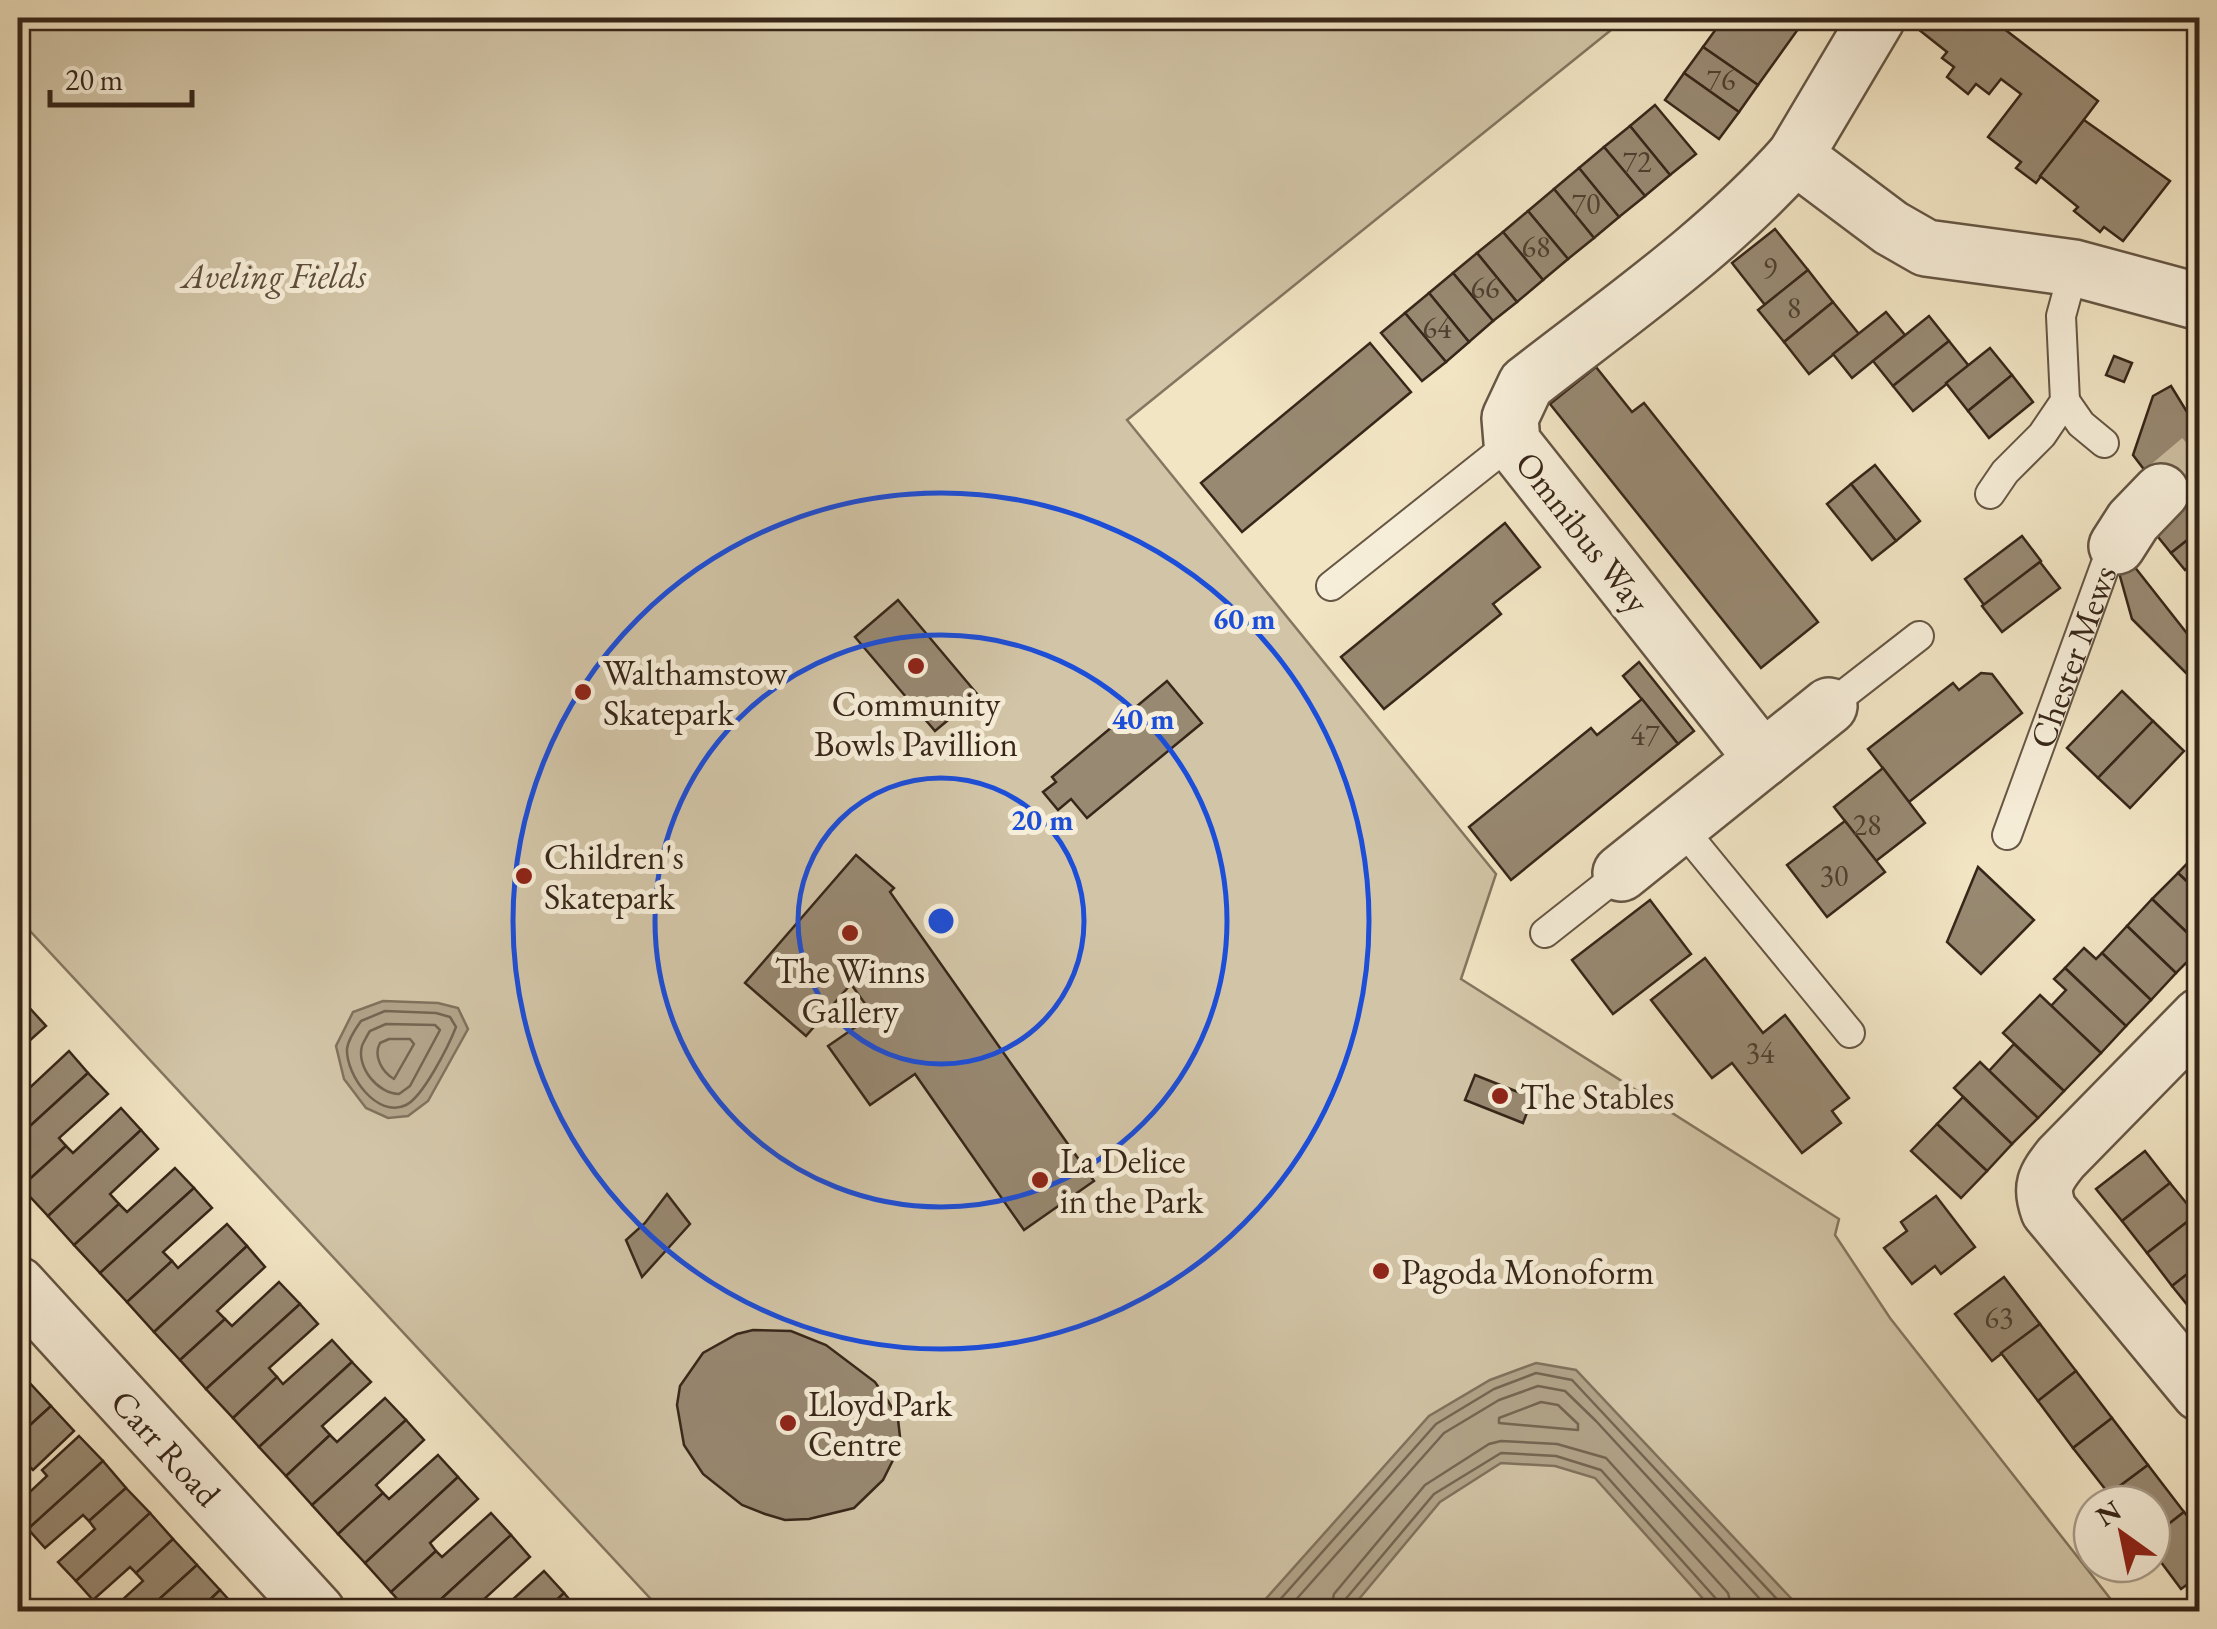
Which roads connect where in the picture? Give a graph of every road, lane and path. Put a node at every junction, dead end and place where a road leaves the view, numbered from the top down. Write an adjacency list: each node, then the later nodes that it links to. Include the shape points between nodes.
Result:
1 (1877, 18): 2 (street, Omnibus Way)
2 (1795, 156): 3 (street, via 1926,248); 6 (street, Omnibus Way, via 1718,232 1526,384 1510,418)
3 (2074, 268): 4 (street); 5 (lane, via 2061,316)
4 (2200, 302)
5 (2065, 401): 7 (lane); 9 (lane)
6 (1512, 442): 11 (lane); 14 (street, Omnibus Way)
7 (2104, 442)
8 (2161, 492): 10 (street, Chester Mews)
9 (1990, 494)
10 (2117, 546): 16 (lane, Chester Mews)
11 (1331, 586)
12 (1918, 636): 13 (lane)
13 (1829, 706): 14 (street)
14 (1764, 759): 15 (street)
15 (1680, 826): 17 (street); 20 (lane)
16 (2007, 834)
17 (1621, 873): 18 (lane)
18 (1545, 934)
19 (2200, 1016): 22 (street, via 2061,1158 2042,1192 2049,1211)
20 (1850, 1033)
21 (18, 1285): 23 (street, Carr Road)
22 (2200, 1394)
23 (317, 1612)

